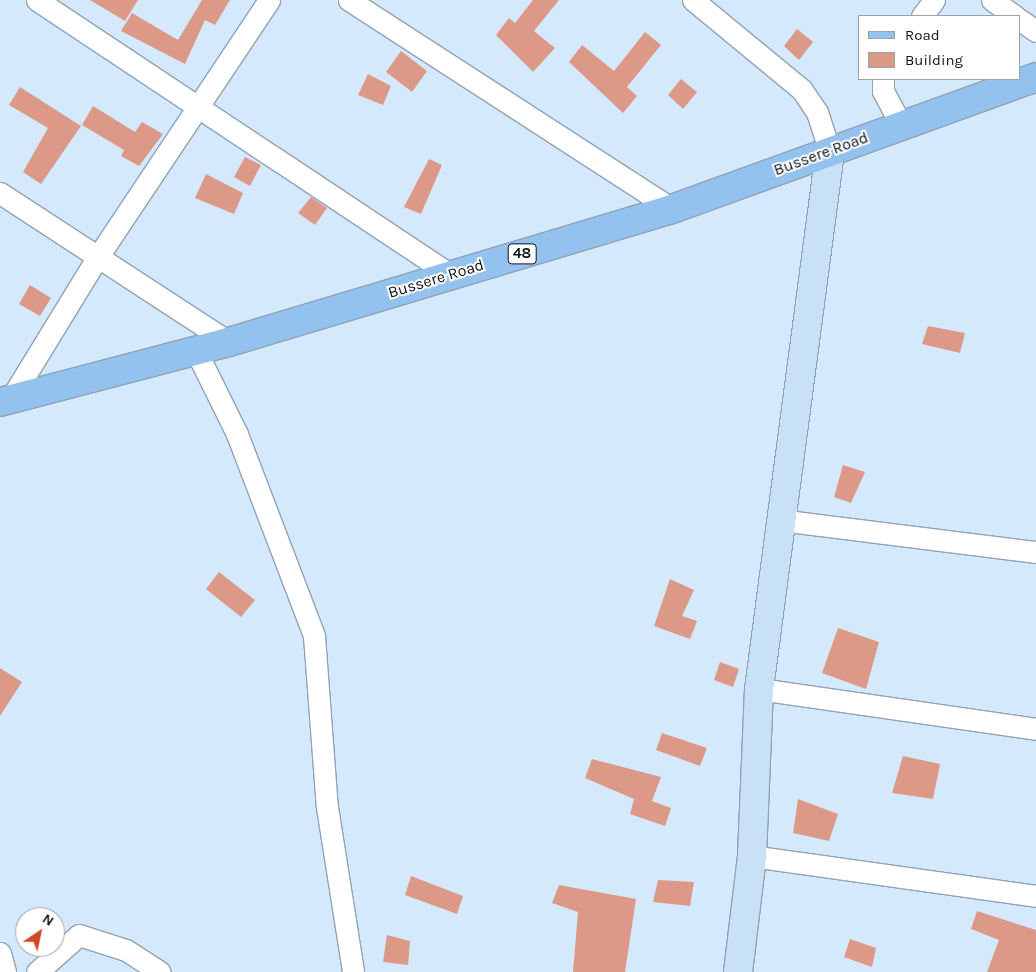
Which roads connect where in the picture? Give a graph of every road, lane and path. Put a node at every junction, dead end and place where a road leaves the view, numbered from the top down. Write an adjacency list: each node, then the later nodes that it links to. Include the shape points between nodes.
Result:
1 (37, 0): 13 (street)
2 (269, 0): 13 (street)
3 (349, 0): 17 (street)
4 (693, 0): 15 (street, via 802,90 817,112)
5 (934, 0): 7 (street)
6 (992, 0): 8 (street)
7 (923, 15)
8 (1014, 15)
9 (1021, 21): 10 (street)
10 (1036, 31)
11 (1036, 77): 14 (main road, Bussere Road / 48)
12 (883, 80): 14 (street, via 883,91)
13 (201, 106): 18 (street); 19 (street)
14 (901, 125): 15 (main road, Bussere Road / 48)
15 (830, 152): 17 (main road, Bussere Road / 48); 23 (street)
16 (0, 193): 18 (street)
17 (672, 209): 19 (main road, Bussere Road / 48)
18 (97, 258): 20 (street); 22 (street)
19 (451, 275): 20 (main road, Bussere Road / 48)
20 (229, 342): 21 (main road, Bussere Road / 48)
21 (196, 350): 22 (main road, Bussere Road / 48); 33 (street, via 237,434 314,636 327,808)
22 (5, 401)
23 (779, 520): 24 (street); 25 (street)
24 (1036, 552)
25 (759, 689): 26 (street); 27 (street)
26 (1036, 729)
27 (752, 856): 28 (street); 34 (street)
28 (1036, 896)
29 (0, 953): 30 (street)
30 (5, 972)
31 (37, 972): 32 (street, via 78,935 126,950)
32 (160, 972)
33 (353, 972)
34 (738, 972)

